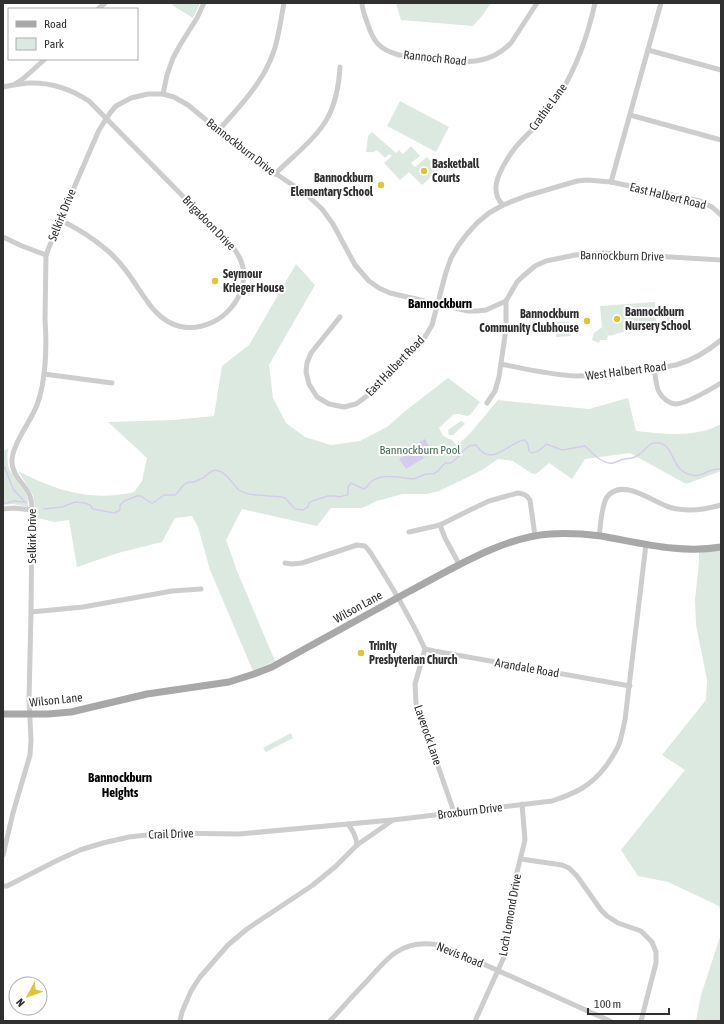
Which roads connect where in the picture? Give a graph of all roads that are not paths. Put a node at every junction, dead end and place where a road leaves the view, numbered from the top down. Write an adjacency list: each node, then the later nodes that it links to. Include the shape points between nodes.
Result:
1 (204, 3): 13 (street, via 173,58)
2 (284, 3): 16 (street, via 276,42 267,68 255,87)
3 (362, 3): 4 (street, Rannoch Road, via 371,34 382,49 399,55 464,62 491,57 506,48)
4 (537, 3)
5 (595, 3): 20 (street, Crathie Lane, via 586,39 560,94 539,123 515,148 498,177 495,188)
6 (661, 3): 7 (street)
7 (648, 50): 10 (street); 14 (street)
8 (44, 60): 11 (street)
9 (340, 66): 18 (street, via 335,99 328,118)
10 (721, 70)
11 (15, 85): 12 (street, Brigadoon Drive); 15 (street, Brigadoon Drive, via 38,83 67,89 89,101)
12 (3, 87)
13 (163, 94): 15 (street, Bannockburn Drive, via 131,98 116,106); 16 (street, Bannockburn Drive, via 188,105)
14 (630, 115): 17 (street); 19 (street)
15 (106, 118): 22 (street, Selkirk Drive); 22 (street, Brigadoon Drive, via 232,246 242,263 244,278 240,292 231,308 219,319 204,326 181,327 167,321 154,310 126,270 108,251 82,231)
16 (219, 130): 18 (street, Bannockburn Drive)
17 (721, 140)
18 (275, 174): 27 (street, Bannockburn Drive, via 306,194 322,209 355,265 369,281 390,293)
19 (611, 182): 20 (street, East Halbert Road, via 583,180); 21 (street, East Halbert Road, via 700,201)
20 (503, 205): 27 (street, East Halbert Road, via 477,223 458,246 446,272)
21 (721, 215)
22 (60, 220): 24 (street, Selkirk Drive)
23 (3, 237): 24 (street)
24 (46, 255): 32 (street, Selkirk Drive)
25 (721, 260): 26 (street, Bannockburn Drive, via 603,253 575,255 535,266 517,282)
26 (506, 302): 27 (street, Bannockburn Drive, via 477,311); 30 (street, via 506,329)
27 (438, 304): 28 (street, East Halbert Road, via 432,325 425,337 367,396 356,404 344,406 329,404 318,397 309,384 306,372 311,353)
28 (340, 318)
29 (721, 340): 31 (street, West Halbert Road, via 695,358 676,365)
30 (501, 364): 31 (street, West Halbert Road, via 575,376 606,375); 35 (street, via 495,391)
31 (654, 368): 34 (street, via 659,393 666,400 676,404)
32 (44, 374): 33 (street); 38 (street, Selkirk Drive, via 37,404 12,460 12,466 30,496)
33 (112, 383)
34 (721, 383)
35 (487, 403)
36 (721, 505): 42 (street, via 709,509 680,510 634,491 616,490 604,503)
37 (3, 509): 38 (street)
38 (32, 510): 49 (street, Selkirk Drive)
39 (440, 525): 40 (street); 41 (street, via 489,501 518,493 528,496 530,500); 46 (street)
40 (409, 532)
41 (535, 536): 42 (main road, Wilson Lane); 46 (main road, Wilson Lane, via 501,545)
42 (599, 536): 43 (main road, Wilson Lane)
43 (646, 544): 44 (main road, Wilson Lane, via 683,549); 51 (street, Broxburn Drive)
44 (721, 547)
45 (285, 563): 48 (street, via 302,563 357,545 366,546)
46 (459, 564): 48 (main road, Wilson Lane)
47 (201, 589): 49 (street, via 83,607)
48 (398, 598): 50 (street); 53 (main road, Wilson Lane, via 272,667 229,682 147,694 71,712)
49 (31, 612): 53 (street, Selkirk Drive)
50 (425, 648): 51 (street, Arandale Road); 55 (street, Laverock Lane, via 415,684 416,703)
51 (630, 686): 54 (street, Broxburn Drive, via 619,744 601,773 587,786 571,794 552,801)
52 (3, 714): 53 (main road, Wilson Lane)
53 (30, 714): 58 (street, Selkirk Drive, via 30,755)
54 (522, 804): 55 (street, Broxburn Drive); 61 (street, Loch Lomond Drive, via 525,840)
55 (454, 812): 56 (street, Broxburn Drive)
56 (393, 820): 57 (street, Crail Drive); 59 (street, Broxburn Drive)
57 (348, 824): 59 (street, via 356,836); 62 (street, Crail Drive, via 239,834 164,833 130,837 80,850)
58 (5, 834): 60 (street, Selkirk Drive)
59 (357, 845): 64 (street, Broxburn Drive, via 313,885 247,929 228,945 191,991)
60 (3, 855)
61 (521, 860): 63 (street, Loch Lomond Drive, via 513,888 507,946); 68 (street, via 569,868 606,916 641,931 652,942 656,952 656,963)
62 (3, 886)
63 (497, 970): 65 (street, Nevis Road, via 450,949 434,944 415,944 392,954); 66 (street, Loch Lomond Drive); 67 (street, Nevis Road)
64 (180, 1021)
65 (330, 1021)
66 (474, 1021)
67 (610, 1021)
68 (641, 1021)

